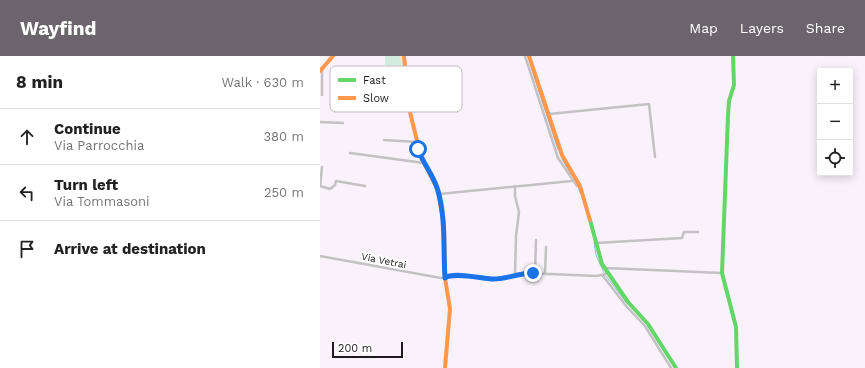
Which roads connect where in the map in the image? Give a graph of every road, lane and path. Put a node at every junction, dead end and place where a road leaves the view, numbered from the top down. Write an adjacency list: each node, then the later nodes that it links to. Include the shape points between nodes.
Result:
1 (333, 56): 7 (street)
2 (404, 56): 6 (street)
3 (525, 56): 19 (street, via 558,158)
4 (529, 56): 10 (street)
5 (733, 56): 31 (street, via 734,85 728,115)
6 (405, 66)
7 (321, 70): 8 (street)
8 (322, 95)
9 (410, 112): 14 (street)
10 (548, 114): 16 (street, via 649,104); 23 (street, via 562,155)
11 (320, 122): 12 (street)
12 (343, 123)
13 (384, 140): 14 (street)
14 (417, 142): 17 (street)
15 (350, 153): 17 (street)
16 (655, 157)
17 (424, 163): 24 (street, via 436,182)
18 (322, 167): 20 (street)
19 (572, 180): 22 (street); 23 (street)
20 (320, 186): 21 (street, via 330,189 336,181)
21 (365, 186)
22 (515, 186): 24 (street); 32 (street, via 519,212)
23 (579, 186): 27 (street)
24 (439, 194): 36 (street, via 444,234)
25 (698, 232): 27 (street, via 684,232 682,238)
26 (536, 240): 33 (street)
27 (596, 243): 30 (street)
28 (546, 248): 34 (street)
29 (320, 256): 36 (street, Via Vetrai)
30 (604, 268): 31 (street); 35 (street)
31 (722, 273): 41 (street, via 736,326)
32 (514, 274): 33 (street, Via Vetrai); 36 (street, Via Vetrai, via 493,279 456,276)
33 (536, 274): 34 (street, Via Vetrai)
34 (545, 274): 35 (street, Via Vetrai)
35 (605, 274): 37 (street, via 648,324)
36 (445, 278): 38 (street, via 450,309)
37 (669, 359): 39 (street); 40 (street)
38 (445, 368)
39 (671, 368)
40 (676, 368)
41 (737, 368)

